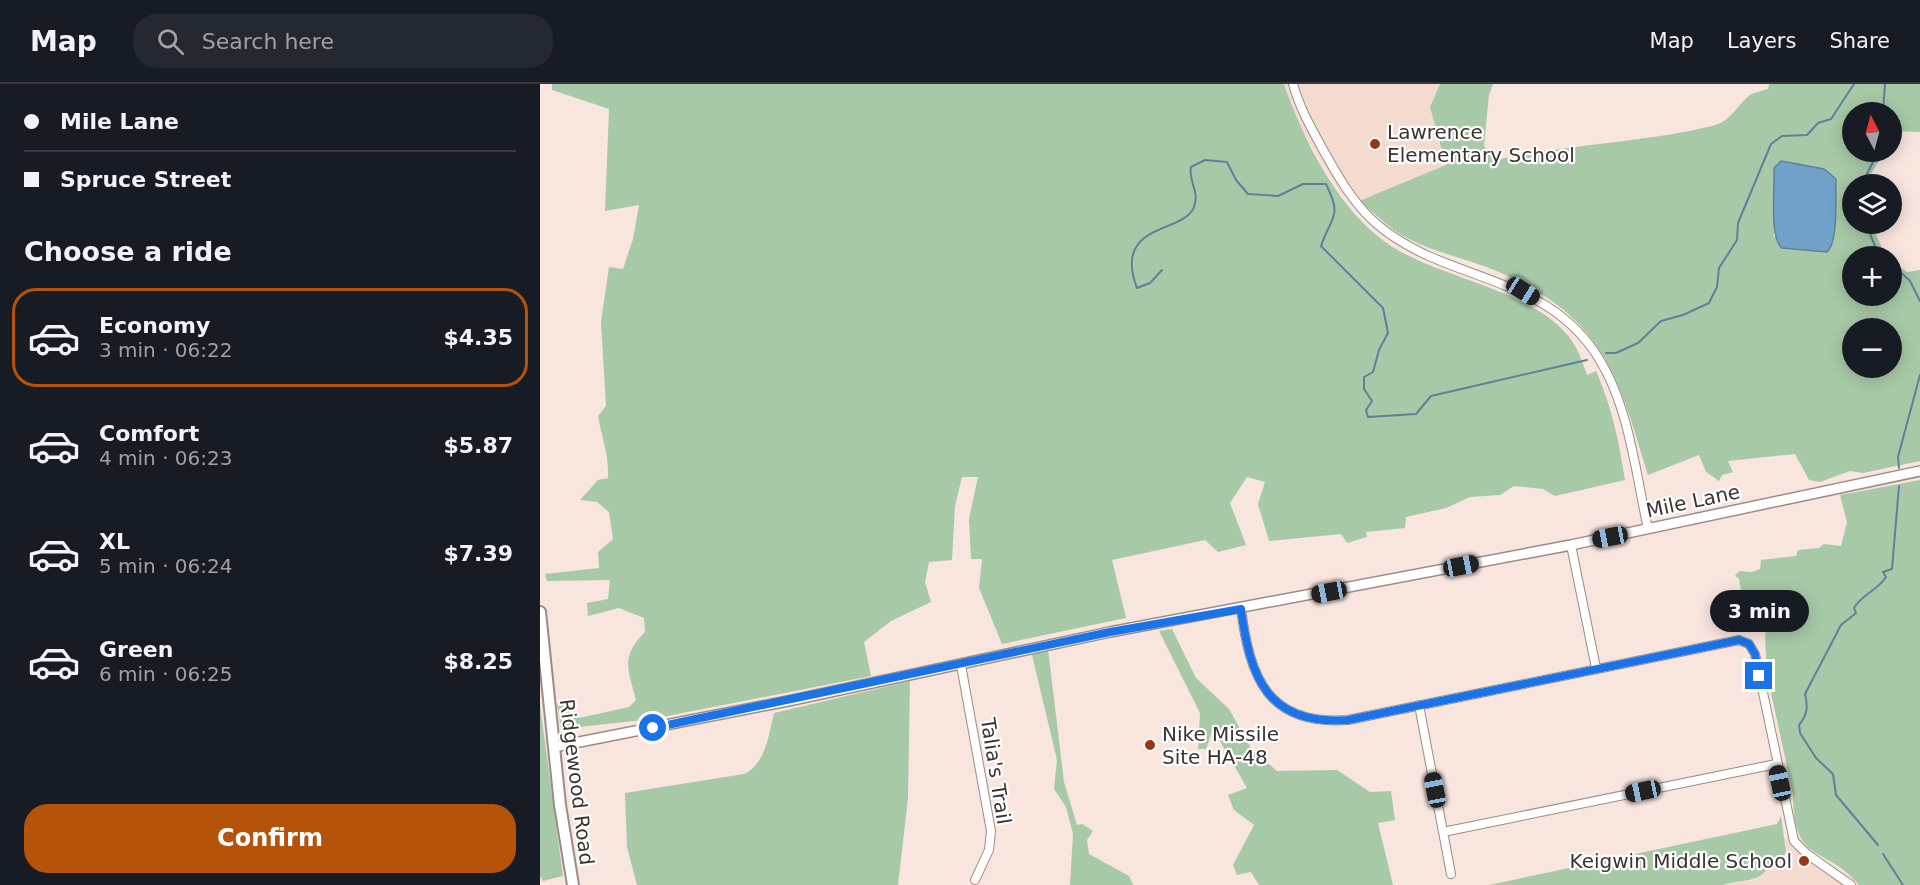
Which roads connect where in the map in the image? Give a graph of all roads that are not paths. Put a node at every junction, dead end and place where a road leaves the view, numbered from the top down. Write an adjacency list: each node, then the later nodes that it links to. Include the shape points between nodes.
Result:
1 (1293, 84): 3 (street, via 1307,120 1344,188 1366,216 1432,257 1523,291 1556,313 1593,350 1620,405)
2 (1920, 471): 3 (street, Mile Lane)
3 (1648, 529): 4 (street, Mile Lane)
4 (1571, 545): 5 (street, Mile Lane); 8 (street)
5 (1241, 609): 7 (street, Mile Lane, via 1110,632); 9 (street, via 1246,649 1259,682 1282,706 1326,722)
6 (540, 612): 10 (main road, Ridgewood Road)
7 (961, 665): 10 (street, Mile Lane); 14 (street, Talia's Trail, via 990,831 989,850)
8 (1596, 668): 9 (street); 11 (street, via 1739,640 1749,644 1755,654)
9 (1419, 705): 12 (street)
10 (554, 747): 15 (main road, Ridgewood Road)
11 (1776, 764): 12 (street); 16 (street, via 1794,841)
12 (1443, 832): 13 (street)
13 (1451, 874)
14 (975, 880)
15 (573, 885)
16 (1851, 885)

